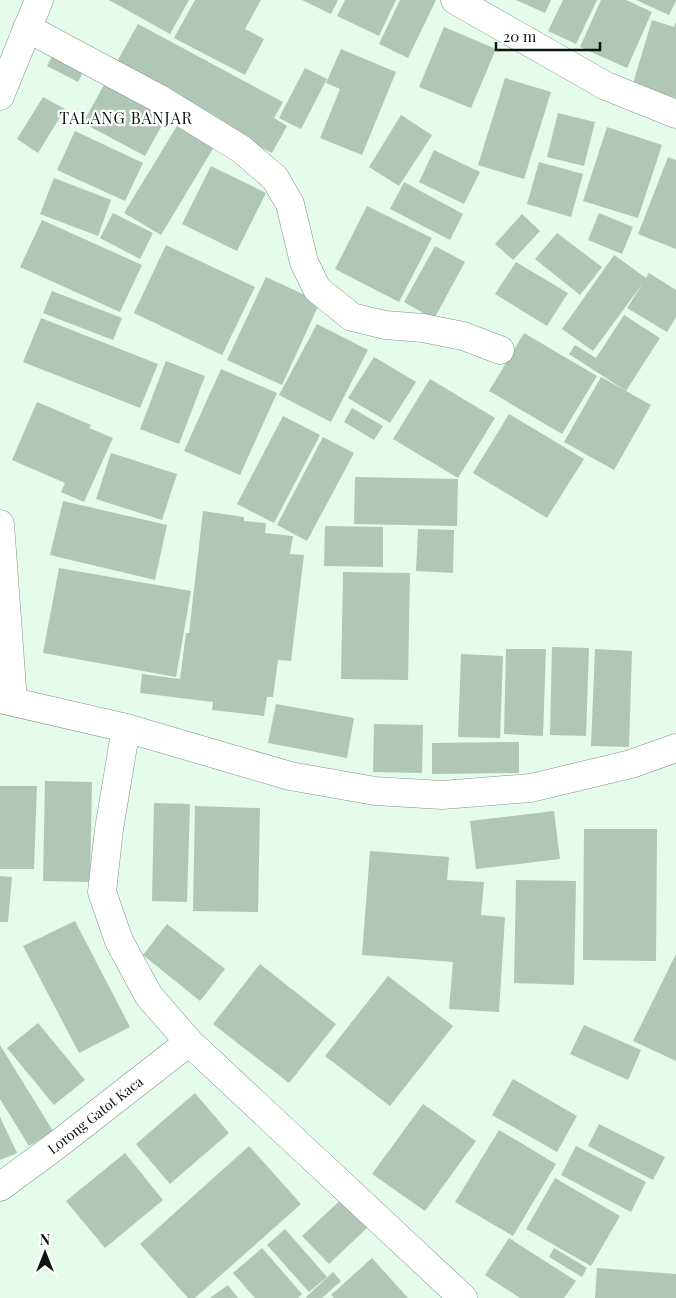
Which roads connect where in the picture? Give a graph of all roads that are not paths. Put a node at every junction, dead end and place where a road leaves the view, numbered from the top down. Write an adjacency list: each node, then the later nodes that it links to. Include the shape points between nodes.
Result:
1 (39, 0): 3 (street)
2 (455, 0): 5 (street, via 606,86)
3 (28, 28): 4 (street); 6 (street, via 158,98 241,149 275,178 290,204 304,262 317,289 352,317 464,336)
4 (0, 96)
5 (676, 114)
6 (500, 350)
7 (0, 524): 8 (street)
8 (7, 700): 9 (street)
9 (126, 728): 10 (street, via 290,776 376,791 442,795 531,788 631,764); 11 (street, via 102,892 120,941 149,996)
10 (676, 748)
11 (188, 1042): 12 (street, Lorong Gatot Kaca); 13 (street)
12 (0, 1187)
13 (462, 1298)

